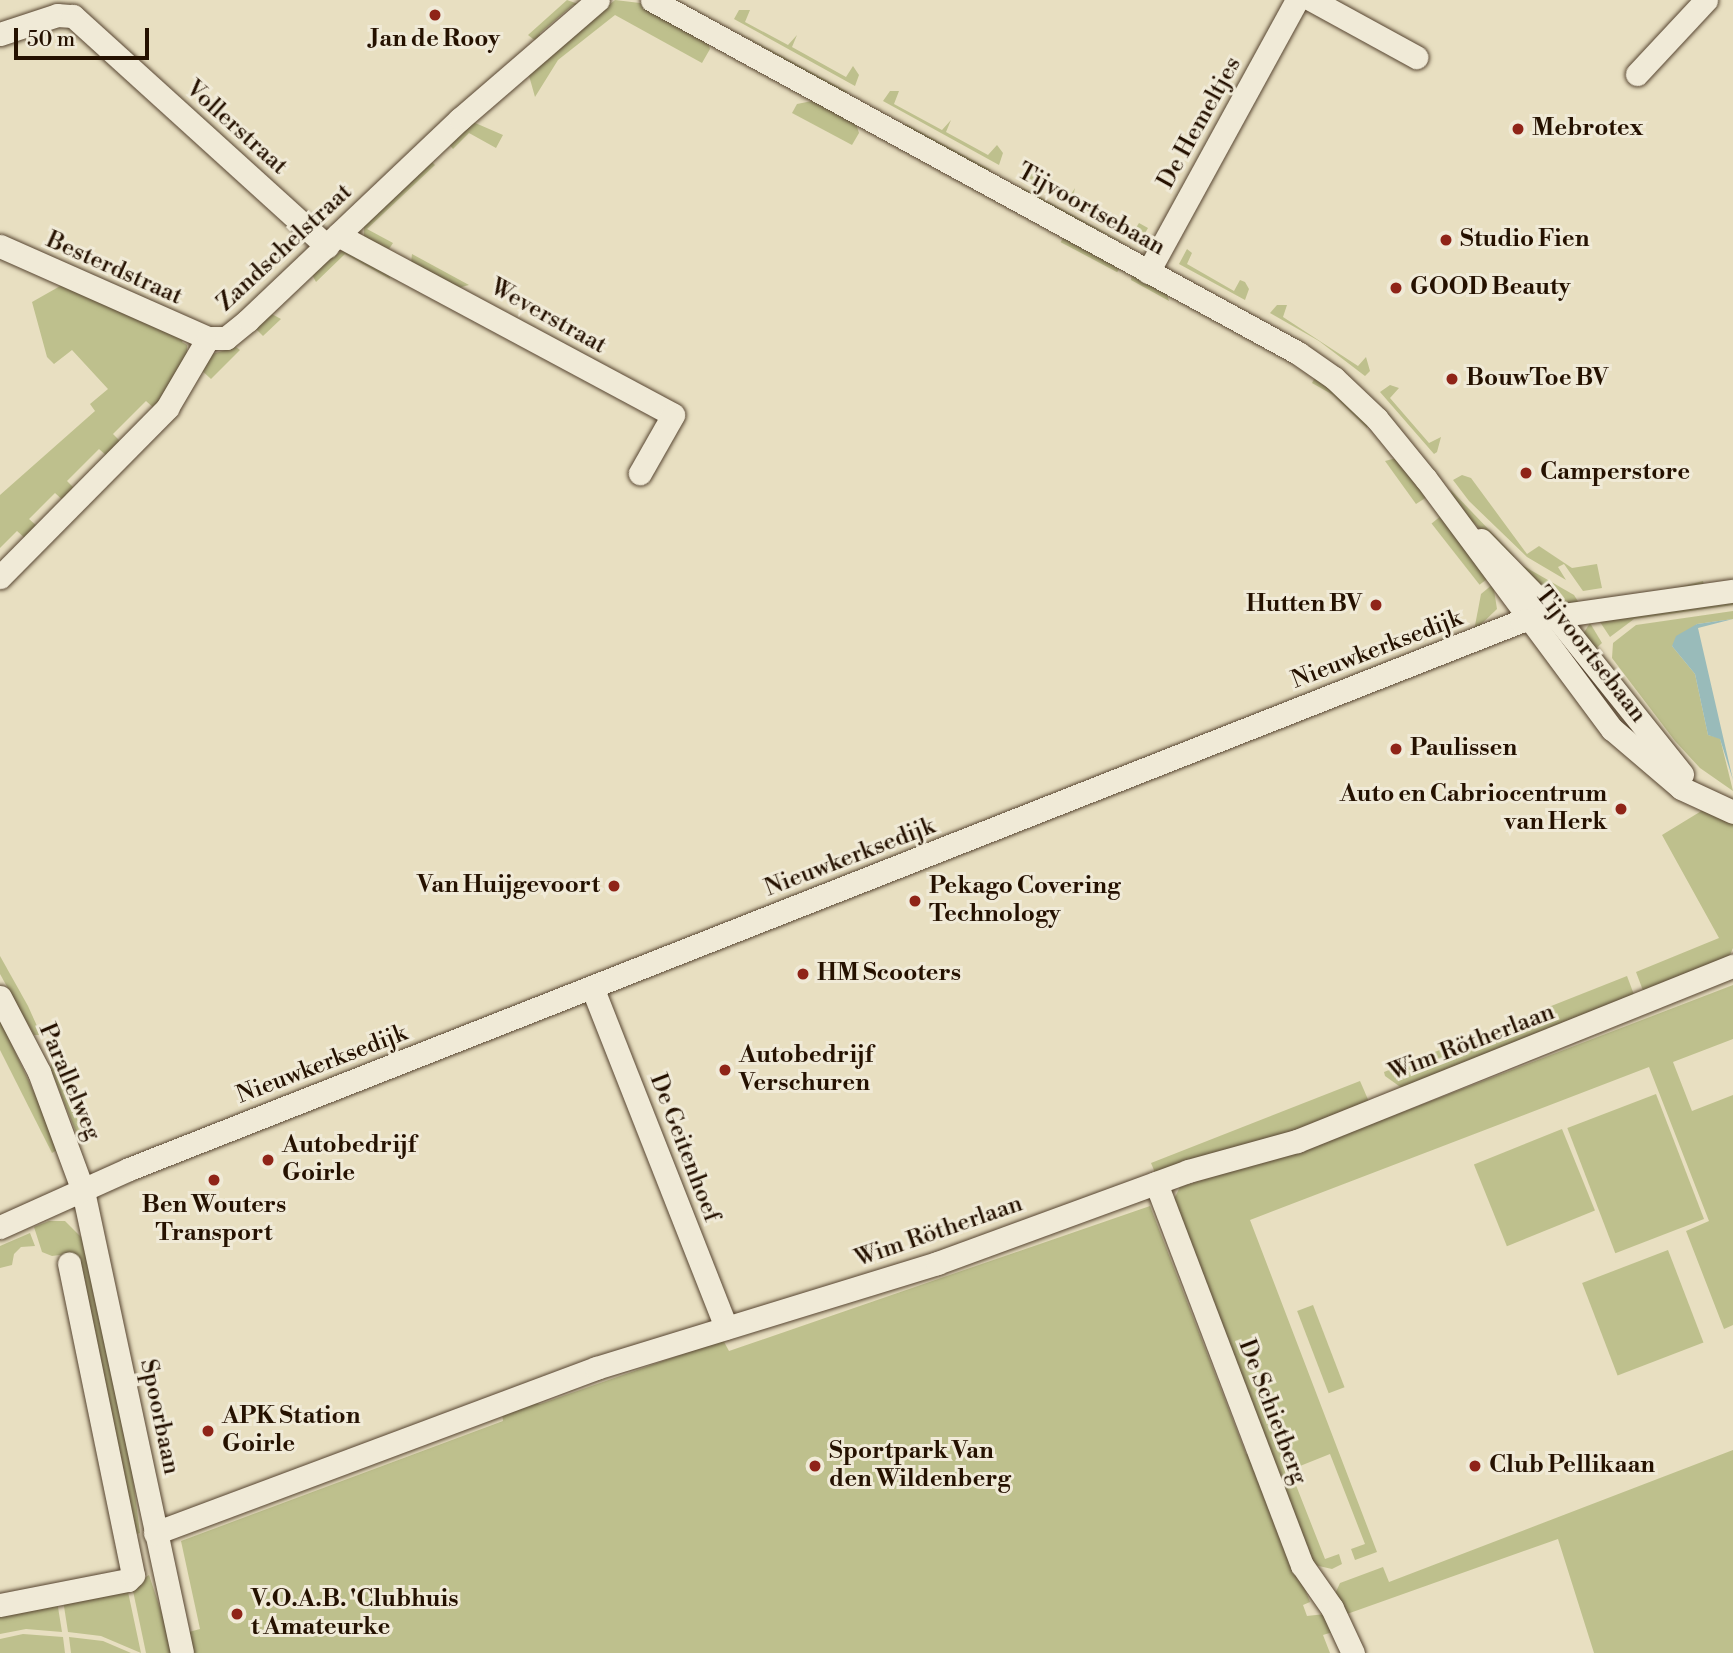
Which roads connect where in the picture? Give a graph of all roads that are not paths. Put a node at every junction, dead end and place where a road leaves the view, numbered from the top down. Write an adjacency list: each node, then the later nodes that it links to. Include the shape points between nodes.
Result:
1 (598, 0): 9 (street, Zandschelstraat, via 460,119)
2 (652, 0): 11 (street, Tijvoortsebaan)
3 (1297, 0): 11 (street, De Hemeltjes)
4 (1312, 0): 7 (street)
5 (1706, 0): 8 (street)
6 (0, 34): 9 (street, Vollerstraat, via 57,15 73,16)
7 (1416, 57)
8 (1637, 74)
9 (332, 240): 12 (street, Zandschelstraat, via 226,338); 13 (street, Weverstraat, via 673,415)
10 (0, 246): 12 (street, Besterdstraat)
11 (1148, 272): 14 (street, Tijvoortsebaan, via 1334,378 1377,419)
12 (208, 338): 15 (street, Zandschelstraat, via 167,408)
13 (640, 473)
14 (1459, 523): 17 (street, Tijvoortsebaan); 18 (street, Tijvoortsebaan)
15 (0, 577)
16 (1733, 591): 17 (street, Nieuwkerksedijk)
17 (1557, 618): 18 (street, Nieuwkerksedijk); 19 (street, Tijvoortsebaan)
18 (1529, 620): 19 (street, Tijvoortsebaan, via 1612,729 1682,788); 22 (street, Nieuwkerksedijk)
19 (1702, 797): 20 (street, Tijvoortsebaan)
20 (1733, 812)
21 (1733, 966): 24 (street, Wim Rötherlaan, via 1297,1141)
22 (592, 987): 25 (street, Nieuwkerksedijk); 28 (street, De Geitenhoef)
23 (0, 997): 25 (street, Parallelweg, via 39,1072)
24 (1156, 1183): 28 (street, Wim Rötherlaan, via 937,1263); 32 (street, De Schietberg, via 1302,1564 1332,1608)
25 (83, 1191): 26 (street, Nieuwkerksedijk); 29 (street, Spoorbaan)
26 (0, 1227)
27 (69, 1262): 30 (street, via 133,1567 128,1580)
28 (726, 1328): 29 (street, Wim Rötherlaan, via 477,1410)
29 (155, 1533): 31 (street, Spoorbaan)
30 (0, 1605)
31 (182, 1653)
32 (1353, 1653)

